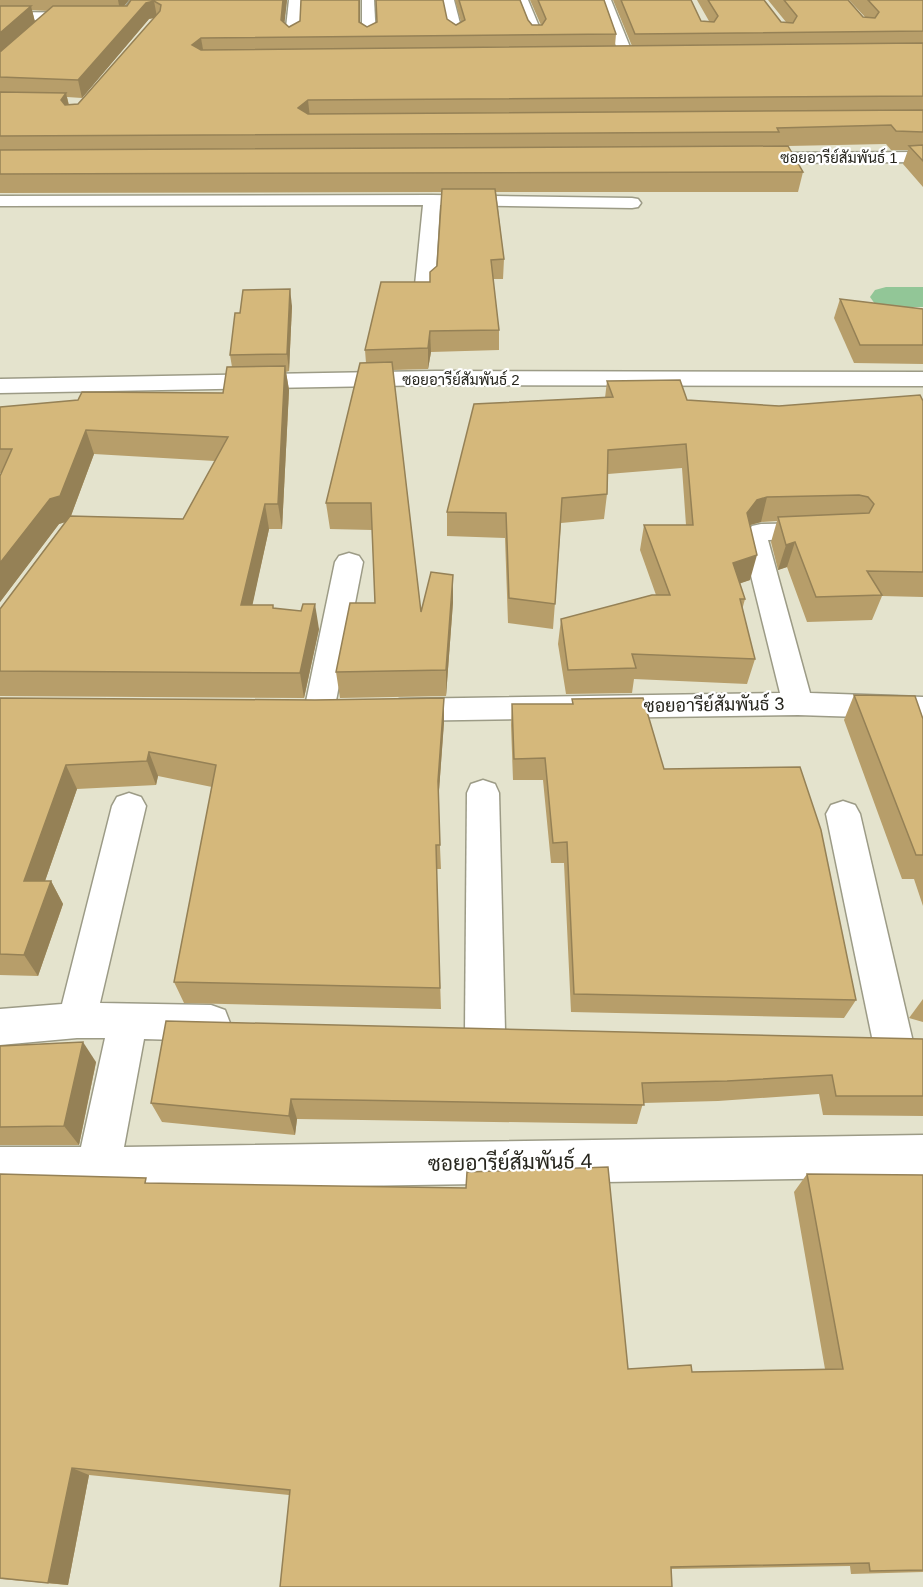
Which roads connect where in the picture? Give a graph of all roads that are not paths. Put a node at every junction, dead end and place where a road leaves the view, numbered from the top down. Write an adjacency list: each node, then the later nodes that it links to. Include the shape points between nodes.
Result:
1 (137, 0): 7 (street, via 130,20 46,22)
2 (295, 0): 10 (street)
3 (368, 0): 11 (street)
4 (448, 0): 8 (street)
5 (522, 0): 9 (street)
6 (605, 0): 12 (street)
7 (0, 16)
8 (456, 35)
9 (536, 36)
10 (292, 38)
11 (369, 38)
12 (627, 57)
13 (923, 157): 14 (street, ซอยอารีย์สัมพันธ์ 1)
14 (735, 158)
15 (432, 200): 16 (street); 17 (street); 18 (street)
16 (0, 201)
17 (632, 203)
18 (425, 285)
19 (923, 379): 20 (street, ซอยอารีย์สัมพันธ์ 2, via 436,378)
20 (0, 386)
21 (850, 530): 23 (street, via 761,532 755,539)
22 (349, 562): 23 (street, ซอยอารีย์สัมพันธ์ 3, via 331,711)
23 (798, 704): 24 (street, ซอยอารีย์สัมพันธ์ 3)
24 (923, 708)
25 (483, 793): 32 (street)
26 (129, 806): 28 (street)
27 (843, 814): 33 (street)
28 (77, 1020): 29 (street); 31 (street)
29 (128, 1022): 30 (street); 36 (street)
30 (251, 1025)
31 (0, 1027)
32 (485, 1031)
33 (892, 1042)
34 (923, 1156): 36 (street, ซอยอารีย์สัมพันธ์ 4)
35 (0, 1168): 36 (street, ซอยอารีย์สัมพันธ์ 4)
36 (98, 1169)

